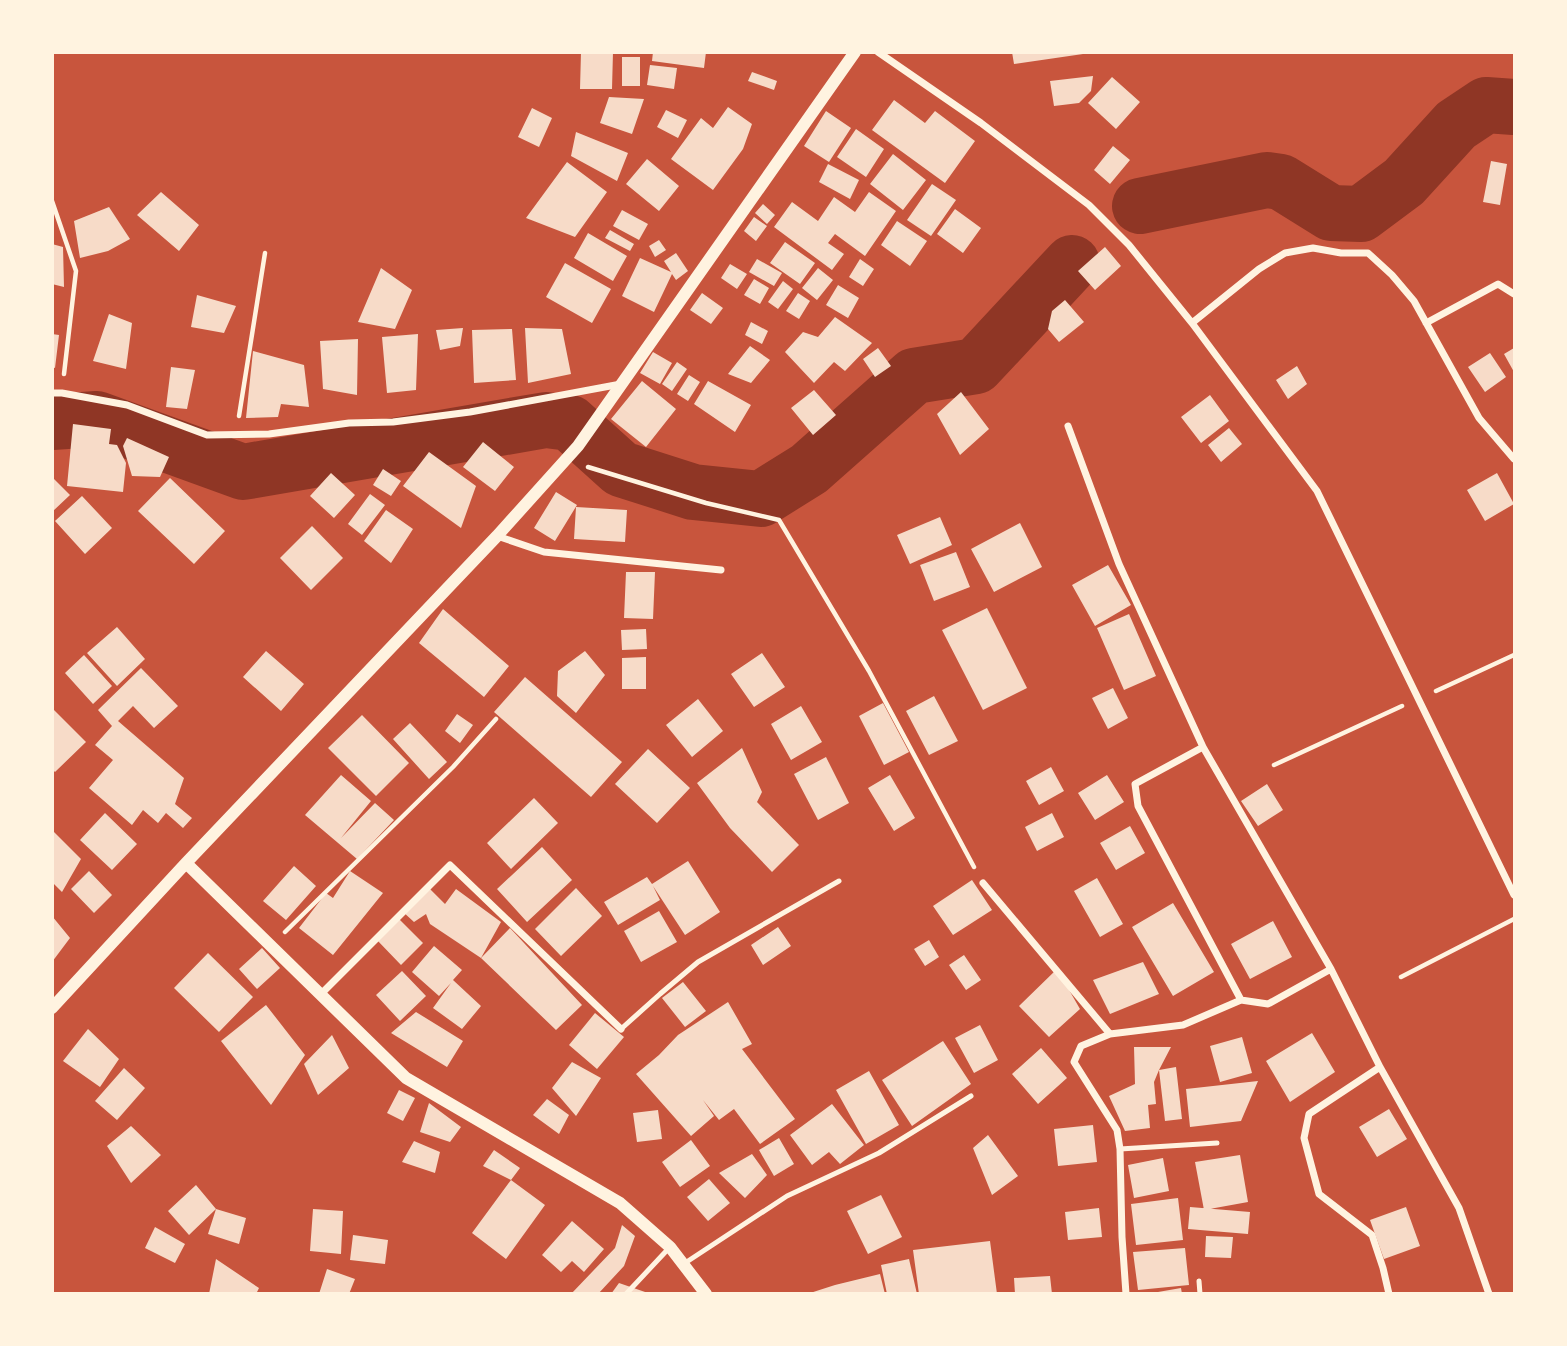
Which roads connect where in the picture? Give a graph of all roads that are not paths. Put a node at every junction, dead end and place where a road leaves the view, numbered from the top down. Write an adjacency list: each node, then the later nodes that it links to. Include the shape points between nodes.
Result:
1 (855, 52): 6 (street)
2 (878, 52): 4 (street, via 981,122 1089,205 1129,245)
3 (1514, 294): 5 (street, via 1498,284)
4 (1192, 323): 5 (street, via 1284,253 1313,248 1368,253 1414,301); 16 (street, via 1317,491)
5 (1426, 323): 9 (street, via 1479,418)
6 (622, 383): 7 (street, via 470,412 269,434 207,435 127,405); 10 (street, via 575,449)
7 (52, 393)
8 (1068, 426): 12 (street, via 1119,564)
9 (1514, 459)
10 (497, 536): 11 (street, via 544,552); 13 (street)
11 (721, 570)
12 (1203, 747): 17 (street); 19 (street, via 1135,784 1138,806)
13 (186, 863): 18 (street); 20 (street)
14 (839, 881): 21 (lane, via 698,962)
15 (983, 883): 22 (street)
16 (1514, 894)
17 (1331, 969): 19 (street, via 1268,1004); 23 (street)
18 (321, 994): 21 (street, via 450,865); 27 (street, via 406,1078 620,1203)
19 (1241, 1000): 22 (street, via 1183,1025)
20 (52, 1008)
21 (621, 1029)
22 (1110, 1034): 26 (street, via 1081,1046 1074,1062 1117,1129)
23 (1380, 1067): 34 (street, via 1309,1114 1304,1138 1319,1194 1372,1235); 35 (street, via 1459,1208)
24 (971, 1097): 28 (lane, via 879,1153 787,1196)
25 (1217, 1143): 26 (lane)
26 (1121, 1149): 32 (street)
27 (670, 1247): 28 (street); 30 (lane)
28 (685, 1263): 31 (street)
29 (1199, 1281): 33 (lane)
30 (625, 1293)
31 (706, 1293)
32 (1126, 1293)
33 (1200, 1293)
34 (1389, 1293)
35 (1489, 1293)

